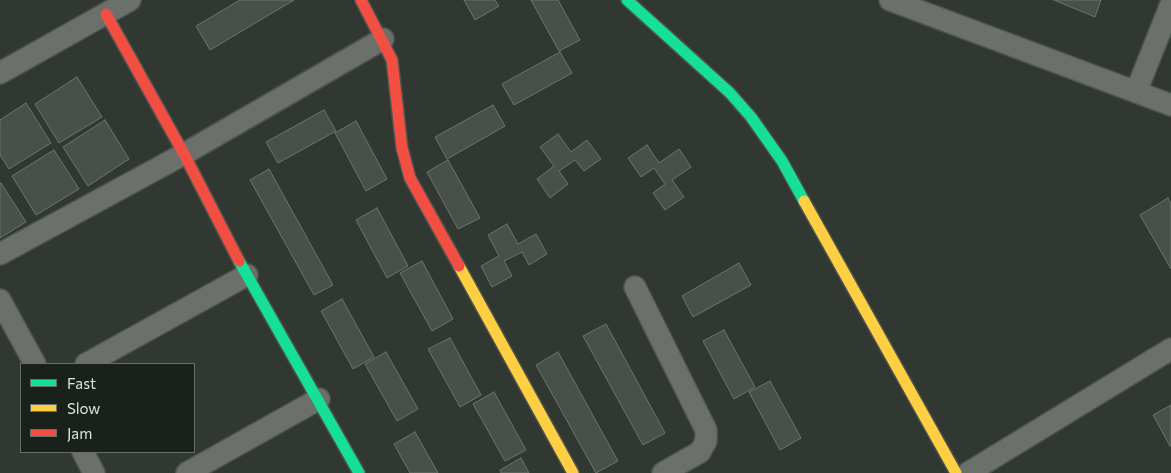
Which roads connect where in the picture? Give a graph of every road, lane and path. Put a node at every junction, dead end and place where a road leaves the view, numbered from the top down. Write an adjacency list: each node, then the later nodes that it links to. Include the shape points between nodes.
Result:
1 (130, 0): 6 (street)
2 (361, 0): 7 (street)
3 (628, 0): 26 (street, via 752,117 777,154)
4 (890, 0): 9 (street)
5 (1171, 4): 9 (street)
6 (106, 14): 8 (street); 11 (street)
7 (383, 39): 11 (street); 24 (street, via 396,77 402,148 410,178)
8 (0, 73)
9 (1136, 92): 10 (street)
10 (1171, 105)
11 (184, 154): 12 (street); 13 (street)
12 (0, 254)
13 (247, 275): 18 (street); 19 (street)
14 (635, 287): 25 (street, via 706,430 706,441 700,452)
15 (0, 300): 17 (street)
16 (1171, 349): 27 (street)
17 (34, 363)
18 (88, 363)
19 (318, 399): 22 (street); 23 (street)
20 (84, 453): 21 (street)
21 (94, 473)
22 (188, 473)
23 (359, 473)
24 (573, 473)
25 (663, 473)
26 (956, 473)
27 (968, 473)

